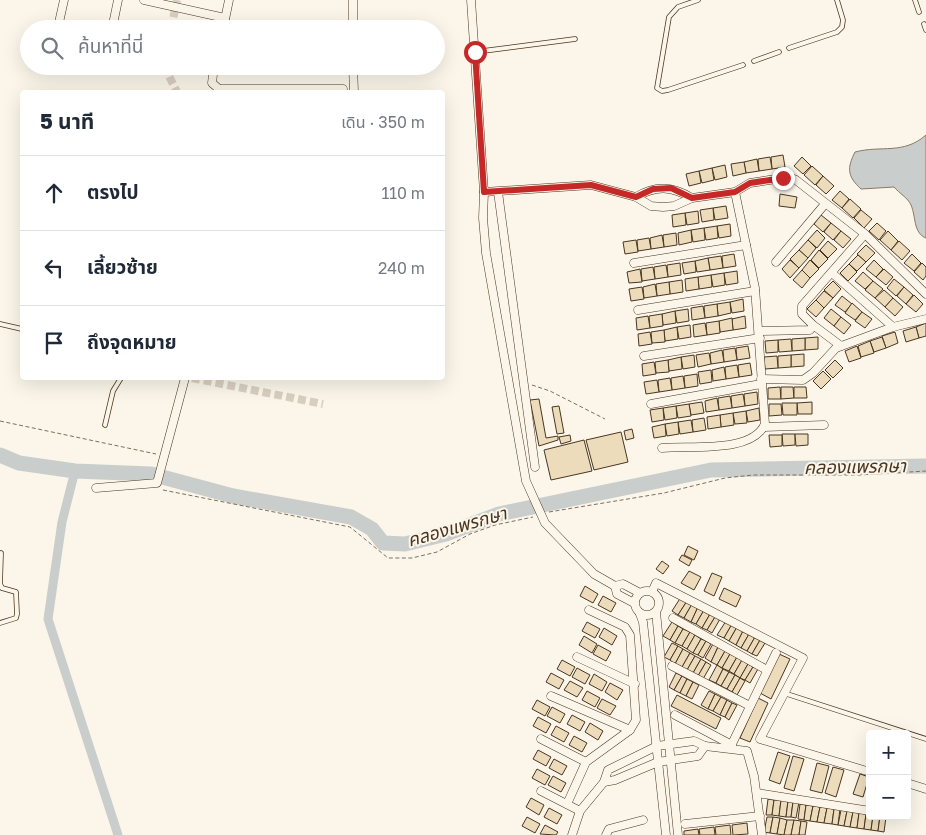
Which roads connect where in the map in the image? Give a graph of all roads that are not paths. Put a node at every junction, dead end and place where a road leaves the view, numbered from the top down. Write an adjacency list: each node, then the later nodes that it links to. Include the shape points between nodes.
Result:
1 (64, 0): 12 (street)
2 (118, 0): 13 (street)
3 (144, 0): 11 (street)
4 (229, 0): 11 (street)
5 (353, 0): 14 (street)
6 (471, 0): 19 (street)
7 (698, 0): 22 (lane, via 678,7 669,17 657,88 668,90)
8 (838, 0): 18 (lane, via 843,20 837,32)
9 (915, 0): 10 (lane)
10 (919, 12)
11 (225, 18)
12 (60, 20)
13 (114, 20)
14 (353, 20)
15 (924, 24): 16 (lane)
16 (926, 30)
17 (575, 39): 19 (lane)
18 (789, 48)
19 (475, 52): 27 (street)
20 (778, 52): 21 (lane)
21 (754, 61)
22 (743, 65)
23 (213, 75): 25 (street, via 212,82 219,89)
24 (353, 75): 26 (street)
25 (343, 89)
26 (354, 90)
27 (484, 192): 28 (street); 60 (street, via 486,253 526,481 545,523 594,574)
28 (498, 192): 30 (street, via 591,185); 57 (street)
29 (735, 192): 31 (street); 32 (street, via 750,183 789,177); 34 (street)
30 (636, 197): 31 (street, via 653,189 671,188); 31 (street, via 651,206 663,207)
31 (692, 198)
32 (825, 204): 33 (street); 35 (street)
33 (865, 234): 37 (street); 39 (street)
34 (746, 245): 36 (street); 38 (street)
35 (776, 262)
36 (634, 263)
37 (832, 273): 43 (street, via 802,306 802,314); 44 (street)
38 (756, 291): 40 (street); 46 (street)
39 (926, 294)
40 (638, 310)
41 (926, 319): 44 (street)
42 (0, 324): 45 (lane)
43 (813, 326): 46 (street, via 810,330); 47 (street)
44 (894, 328): 47 (street)
45 (20, 329)
46 (760, 334): 48 (street); 51 (street)
47 (841, 346): 51 (street, via 803,380)
48 (644, 356)
49 (120, 380): 54 (lane, via 113,391)
50 (184, 380): 58 (street, via 158,483)
51 (761, 382): 52 (street); 55 (street)
52 (651, 404)
53 (824, 425): 55 (street)
54 (105, 426)
55 (764, 427): 56 (street, via 757,436 721,447 689,445)
56 (662, 448)
57 (535, 467)
58 (96, 488)
59 (1, 553): 68 (lane, via 0,584 2,588 16,592 17,614 16,618)
60 (615, 586): 62 (street, via 624,584); 63 (street, via 617,594)
61 (652, 592): 62 (street); 65 (street, via 659,601); 74 (street, via 656,583 803,658)
62 (640, 593): 63 (street)
63 (634, 603): 66 (street)
64 (590, 610): 73 (street, via 625,627 630,635)
65 (656, 612): 66 (street, via 648,616); 81 (street)
66 (640, 614): 82 (street, via 644,622)
67 (673, 618): 72 (street)
68 (0, 623)
69 (776, 653): 72 (street)
70 (577, 657): 73 (street)
71 (672, 666): 76 (street)
72 (767, 670): 76 (street)
73 (635, 684): 78 (street, via 636,720)
74 (784, 694): 80 (lane); 88 (street, via 760,739)
75 (551, 696): 78 (street)
76 (750, 706): 84 (street)
77 (675, 715): 84 (street)
78 (630, 730): 86 (street)
79 (541, 739): 86 (street)
80 (926, 739)
81 (668, 743): 82 (street); 83 (street, via 694,741); 85 (street)
82 (657, 746): 87 (street); 89 (street, via 608,770)
83 (705, 746): 84 (street); 85 (street, via 698,756)
84 (731, 746): 93 (street, via 746,752)
85 (670, 760): 87 (street); 103 (street)
86 (586, 762): 94 (street)
87 (658, 762): 89 (street); 102 (street)
88 (866, 771)
89 (604, 782): 96 (street)
90 (911, 784): 91 (street)
91 (926, 789)
92 (540, 792): 94 (street)
93 (757, 793): 95 (street); 97 (street)
94 (567, 804): 96 (street)
95 (866, 809)
96 (580, 811): 100 (street)
97 (760, 816): 99 (street); 104 (street)
98 (643, 820): 101 (street, via 609,829)
99 (686, 824)
100 (572, 835)
101 (606, 835)
102 (666, 835)
103 (678, 835)
104 (762, 835)

